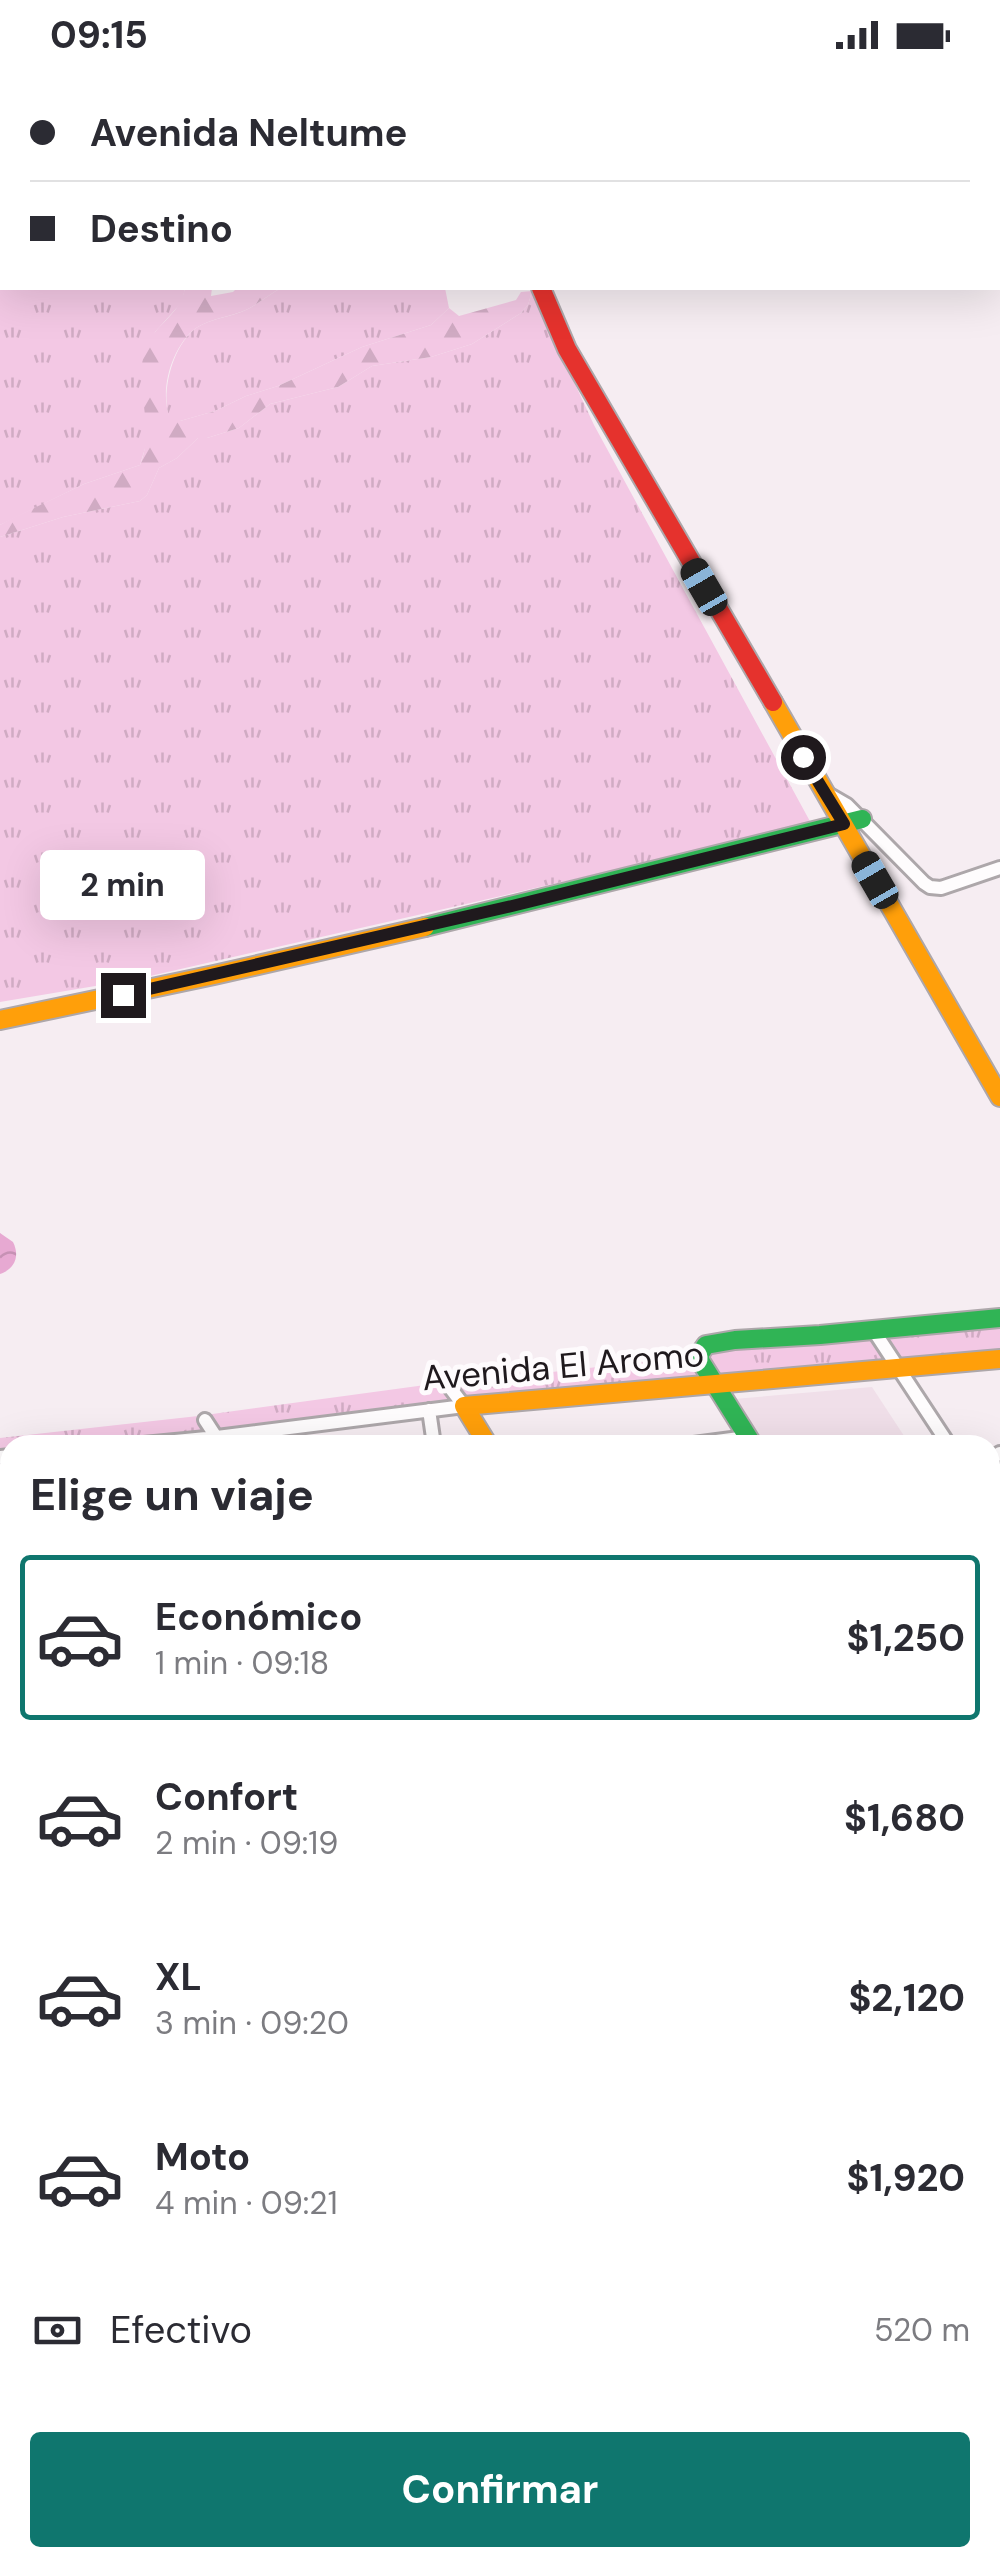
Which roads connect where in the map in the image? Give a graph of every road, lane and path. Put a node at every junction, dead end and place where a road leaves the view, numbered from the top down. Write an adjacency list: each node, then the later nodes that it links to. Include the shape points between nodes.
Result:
1 (542, 290): 2 (street, via 567,349 803,757)
2 (853, 822): 3 (street, via 930,888); 4 (street); 5 (street)
3 (1000, 868)
4 (0, 1020)
5 (1000, 1096)
6 (1000, 1318): 7 (street, Avenida El Aromo)
7 (874, 1330): 9 (street); 10 (street, Avenida El Aromo, via 710,1344 700,1362)
8 (1000, 1359): 9 (street, Avenida El Aromo)
9 (897, 1367): 10 (street, Avenida El Aromo); 20 (street)
10 (715, 1384): 12 (street, Avenida El Aromo); 19 (street)
11 (448, 1385): 12 (street)
12 (464, 1406): 13 (street, Avenida El Aromo); 18 (street)
13 (429, 1410): 16 (street, Avenida El Aromo); 17 (street)
14 (205, 1420): 15 (street)
15 (215, 1435)
16 (260, 1435)
17 (433, 1435)
18 (482, 1435)
19 (746, 1435)
20 (943, 1435)

